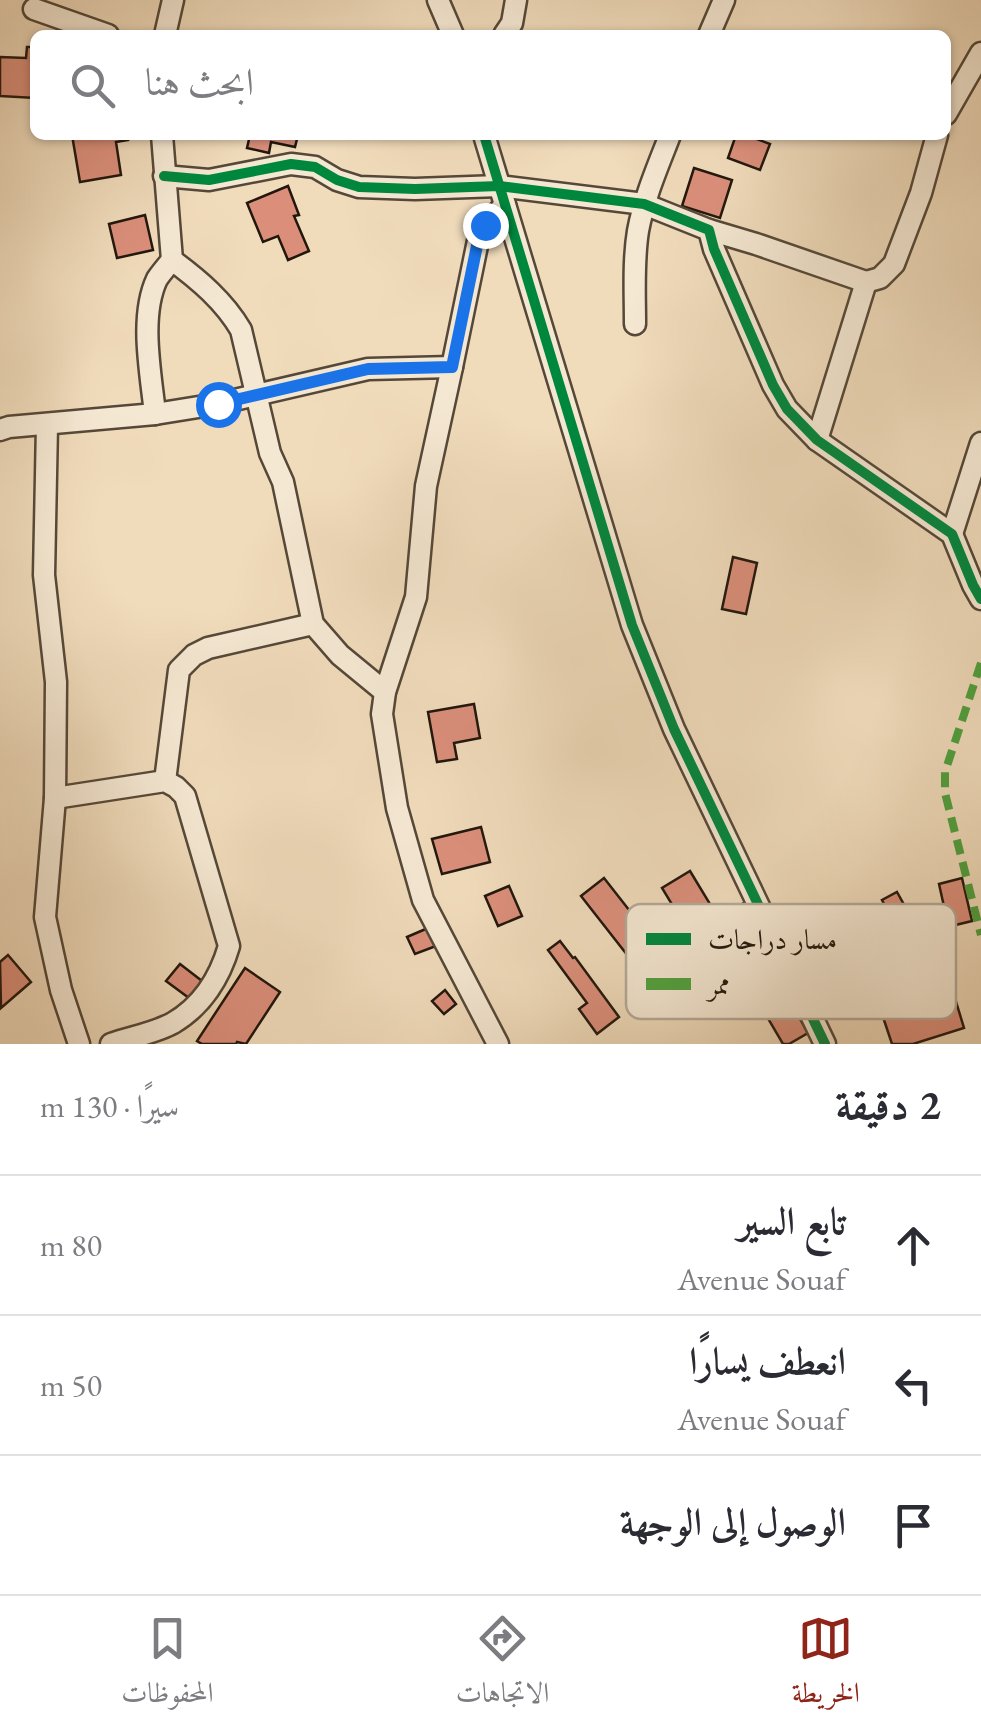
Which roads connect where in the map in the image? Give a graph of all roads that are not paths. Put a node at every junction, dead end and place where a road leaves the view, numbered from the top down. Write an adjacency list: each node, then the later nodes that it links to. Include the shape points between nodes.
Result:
1 (173, 0): 7 (street)
2 (438, 0): 8 (street)
3 (516, 0): 9 (street)
4 (724, 0): 10 (street)
5 (34, 9): 6 (street)
6 (94, 30)
7 (166, 30)
8 (450, 30)
9 (507, 30)
10 (710, 30)
11 (981, 53): 12 (street)
12 (951, 105)
13 (162, 140): 17 (street)
14 (486, 140): 18 (street)
15 (668, 140): 19 (street)
16 (936, 140): 22 (street, via 894,264)
17 (164, 176): 18 (street, via 209,180 291,164 315,167 359,188); 21 (street)
18 (502, 195): 19 (street); 24 (street, via 479,236); 37 (street, via 632,625)
19 (644, 204): 20 (street); 23 (street, via 634,260)
20 (709, 230): 22 (street); 29 (street, via 774,385)
21 (172, 260): 25 (street, via 231,312); 26 (street, via 150,303)
22 (866, 282): 29 (street)
23 (635, 324)
24 (452, 367): 25 (street, via 368,369); 34 (street, via 426,486 416,597)
25 (258, 395): 26 (street); 33 (street)
26 (156, 414): 27 (street)
27 (47, 425): 28 (street); 36 (street, via 44,575 56,682)
28 (0, 430)
29 (817, 440): 31 (street)
30 (981, 442): 31 (street)
31 (952, 534): 32 (street)
32 (981, 599)
33 (312, 624): 34 (street); 35 (street, via 208,648 179,670)
34 (385, 692): 41 (street, via 382,714 397,808 423,900)
35 (164, 781): 36 (street); 40 (street, via 185,796 229,946 201,1000 172,1023)
36 (55, 798): 39 (street, via 45,917)
37 (758, 904)
38 (813, 1019): 42 (street)
39 (79, 1044)
40 (111, 1044)
41 (498, 1044)
42 (825, 1044)

